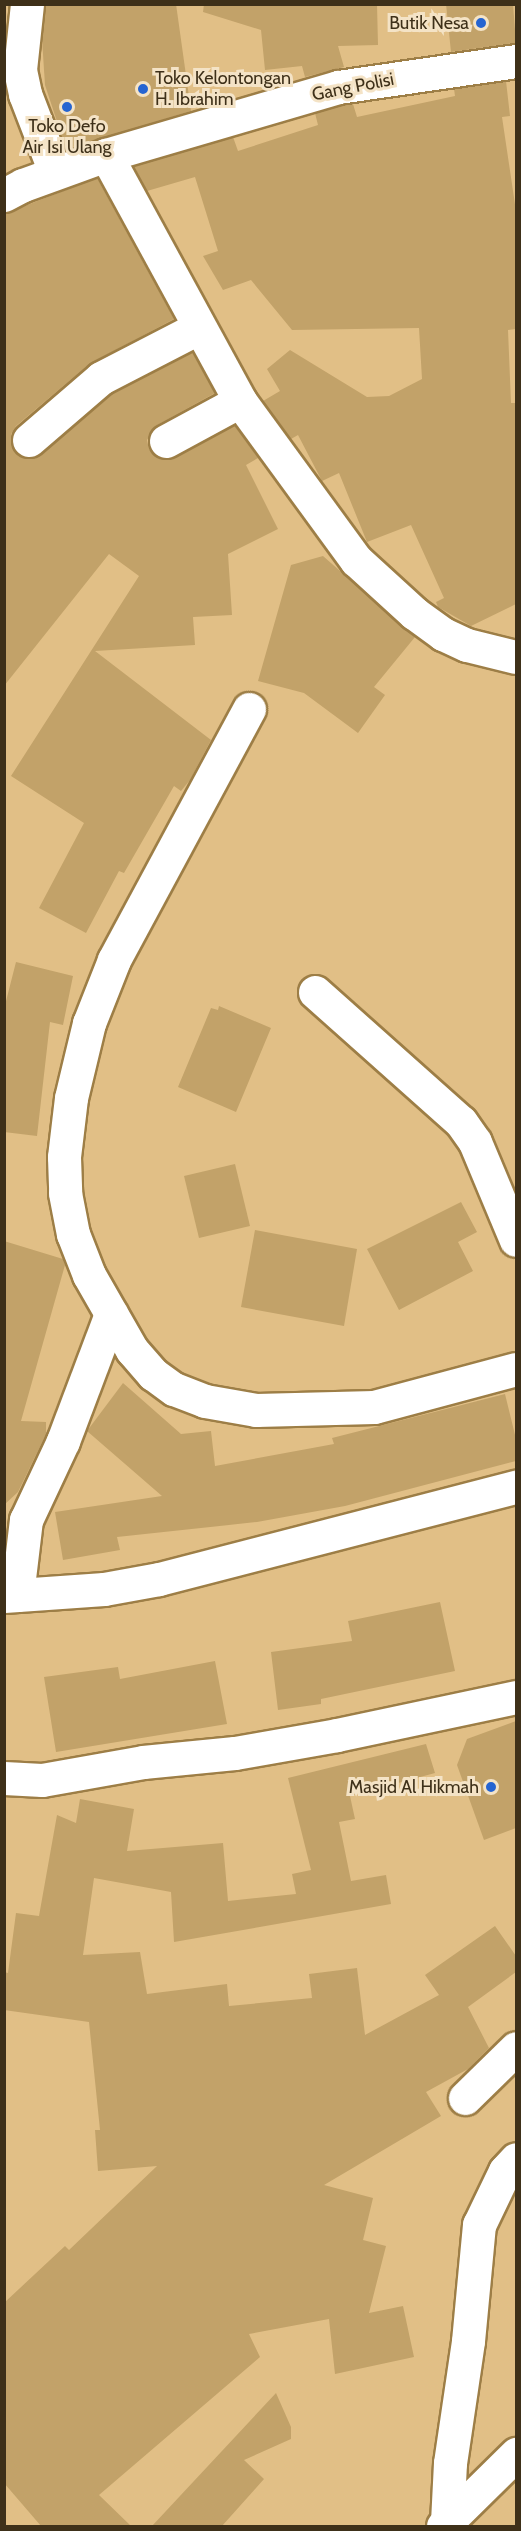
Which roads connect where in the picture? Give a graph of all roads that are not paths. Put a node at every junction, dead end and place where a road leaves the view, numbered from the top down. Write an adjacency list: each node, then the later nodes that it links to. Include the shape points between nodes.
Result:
1 (27, 4): 4 (street, via 20,70 25,94)
2 (516, 61): 3 (street, Gang Polisi, via 338,87)
3 (106, 155): 4 (street, Gang Polisi); 6 (street)
4 (55, 172): 5 (street, Gang Polisi)
5 (4, 195)
6 (198, 328): 7 (street); 8 (street, via 101,378)
7 (240, 402): 9 (street); 10 (street, via 356,560 414,614 467,645)
8 (29, 440)
9 (166, 441)
10 (516, 657)
11 (249, 709): 14 (street, via 114,960 89,1023 71,1098 64,1157 65,1193 73,1234 89,1275)
12 (315, 992): 13 (street, via 461,1122 475,1142)
13 (516, 1240)
14 (111, 1314): 15 (street, via 132,1350 174,1389 205,1401 256,1410 307,1412 374,1407); 17 (street, via 63,1441 26,1520)
15 (516, 1369)
16 (516, 1487): 17 (street, via 159,1579 104,1589)
17 (11, 1596)
18 (516, 1696): 19 (street, via 235,1753 143,1762 42,1780)
19 (4, 1778)
20 (516, 2048): 21 (street)
21 (465, 2098)
22 (516, 2159): 24 (street, via 505,2171 478,2225 470,2325)
23 (516, 2454): 24 (street)
24 (445, 2524)

